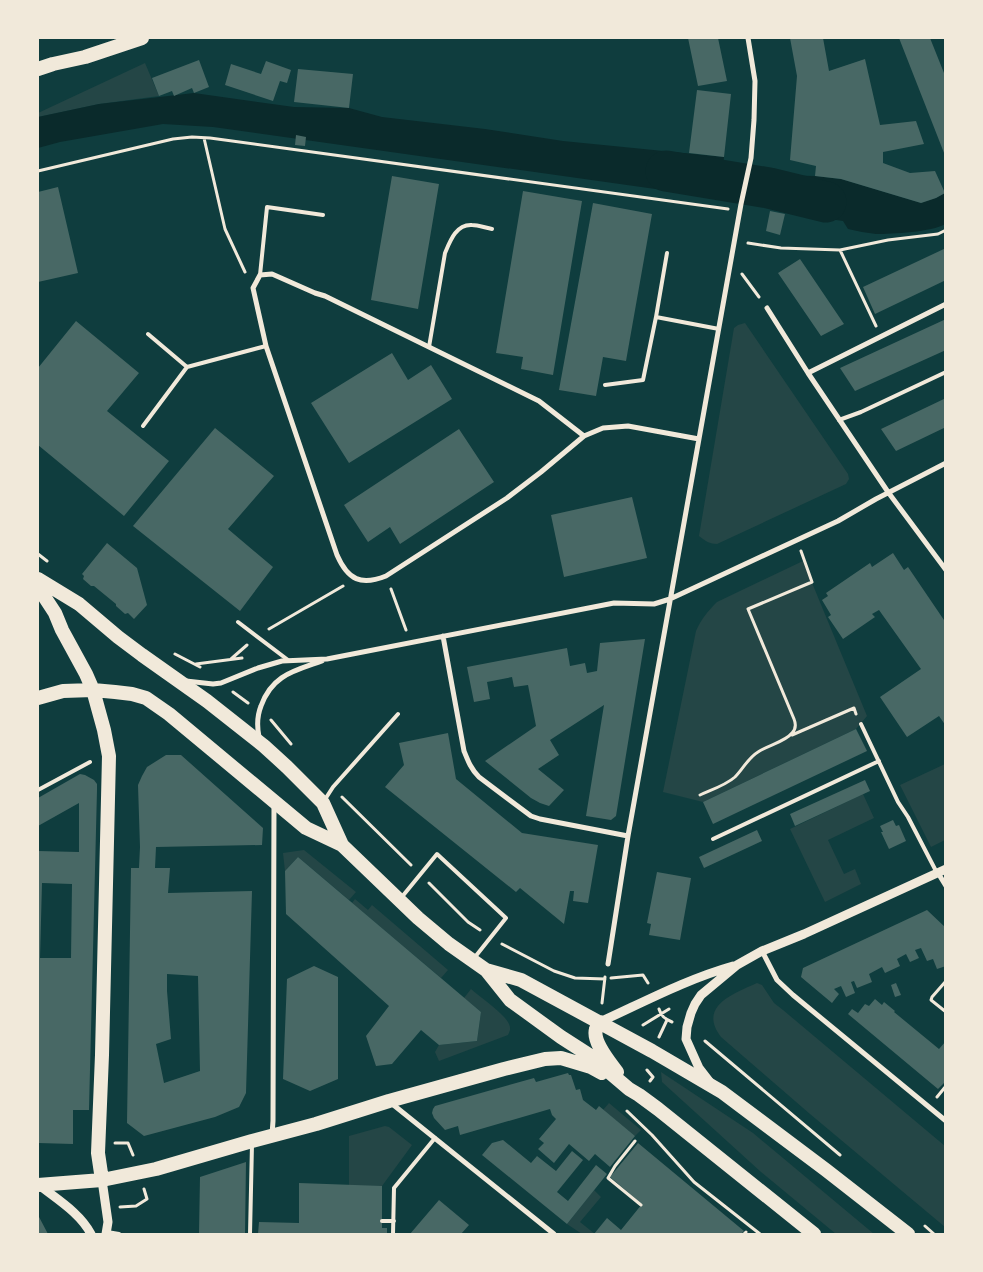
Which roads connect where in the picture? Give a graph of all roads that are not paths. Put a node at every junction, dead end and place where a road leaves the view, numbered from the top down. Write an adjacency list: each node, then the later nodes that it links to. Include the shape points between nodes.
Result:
1 (142, 38): 3 (highway)
2 (748, 38): 11 (street, via 755,81 751,158)
3 (38, 70)
4 (323, 215): 7 (lane, via 266,207)
5 (492, 229): 14 (lane, via 469,224 458,229 451,240)
6 (667, 253): 10 (lane)
7 (260, 275): 13 (street, via 253,288); 14 (street, via 272,274 325,296)
8 (946, 304): 16 (street)
9 (766, 308): 16 (street)
10 (656, 317): 11 (lane); 18 (lane, via 643,380)
11 (719, 329): 22 (street)
12 (148, 334): 15 (lane)
13 (266, 346): 15 (lane); 21 (street, via 337,555 349,575 365,582 386,576 507,498)
14 (429, 347): 21 (street, via 538,402)
15 (188, 367): 20 (lane)
16 (808, 372): 19 (street)
17 (946, 372): 19 (lane)
18 (605, 385)
19 (839, 420): 24 (street)
20 (143, 426)
21 (584, 436): 22 (street, via 603,428 628,426)
22 (699, 439): 28 (street)
23 (946, 463): 24 (street)
24 (888, 492): 25 (street); 28 (street, via 838,521)
25 (946, 570)
26 (38, 579): 33 (highway, via 79,604)
27 (38, 587): 34 (highway, via 55,613)
28 (670, 600): 30 (street, via 654,604 614,603); 44 (street)
29 (238, 622): 32 (lane)
30 (443, 636): 31 (street); 44 (street, via 464,751 473,771 531,816)
31 (327, 659): 32 (street); 38 (street, via 287,674 268,690 258,724)
32 (289, 661): 33 (street, via 258,668 221,683)
33 (178, 680): 38 (highway)
34 (93, 690): 35 (highway, via 63,691); 42 (highway, via 146,698 194,733); 63 (highway, via 108,756 98,1153)
35 (38, 698)
36 (398, 714): 43 (lane, via 332,787)
37 (860, 724): 40 (lane)
38 (264, 746): 43 (highway)
39 (90, 762): 41 (lane)
40 (879, 762): 45 (lane); 47 (lane, via 898,802)
41 (38, 790)
42 (274, 800): 46 (highway, via 306,828); 60 (street)
43 (323, 803): 46 (highway)
44 (628, 836): 52 (street)
45 (714, 839)
46 (342, 845): 49 (highway)
47 (942, 871): 48 (street); 50 (street)
48 (946, 886)
49 (400, 900): 51 (highway); 51 (lane, via 437,854 506,918)
50 (762, 951): 53 (street); 59 (street, via 777,980 793,995)
51 (472, 960): 54 (highway)
52 (608, 964)
53 (737, 965): 55 (street, via 654,996); 57 (street, via 701,995 687,1027 686,1039 699,1068)
54 (486, 970): 55 (highway, via 521,980); 56 (highway, via 510,1000 589,1055)
55 (600, 1022): 56 (highway, via 595,1036 601,1050); 57 (highway)
56 (634, 1092): 58 (highway, via 591,1067 561,1058 545,1058); 73 (highway)
57 (722, 1092): 74 (highway)
58 (389, 1101): 60 (highway); 61 (street)
59 (946, 1121)
60 (272, 1135): 62 (highway)
61 (435, 1138): 66 (lane, via 394,1188); 72 (street)
62 (252, 1141): 63 (highway, via 156,1169); 70 (lane)
63 (102, 1180): 64 (highway); 67 (street, via 107,1207)
64 (38, 1184): 68 (street, via 73,1212)
65 (382, 1221): 66 (lane)
66 (394, 1221): 71 (lane)
67 (106, 1233): 69 (lane)
68 (91, 1234)
69 (119, 1234)
70 (250, 1234)
71 (393, 1234)
72 (554, 1234)
73 (814, 1234)
74 (908, 1234)

